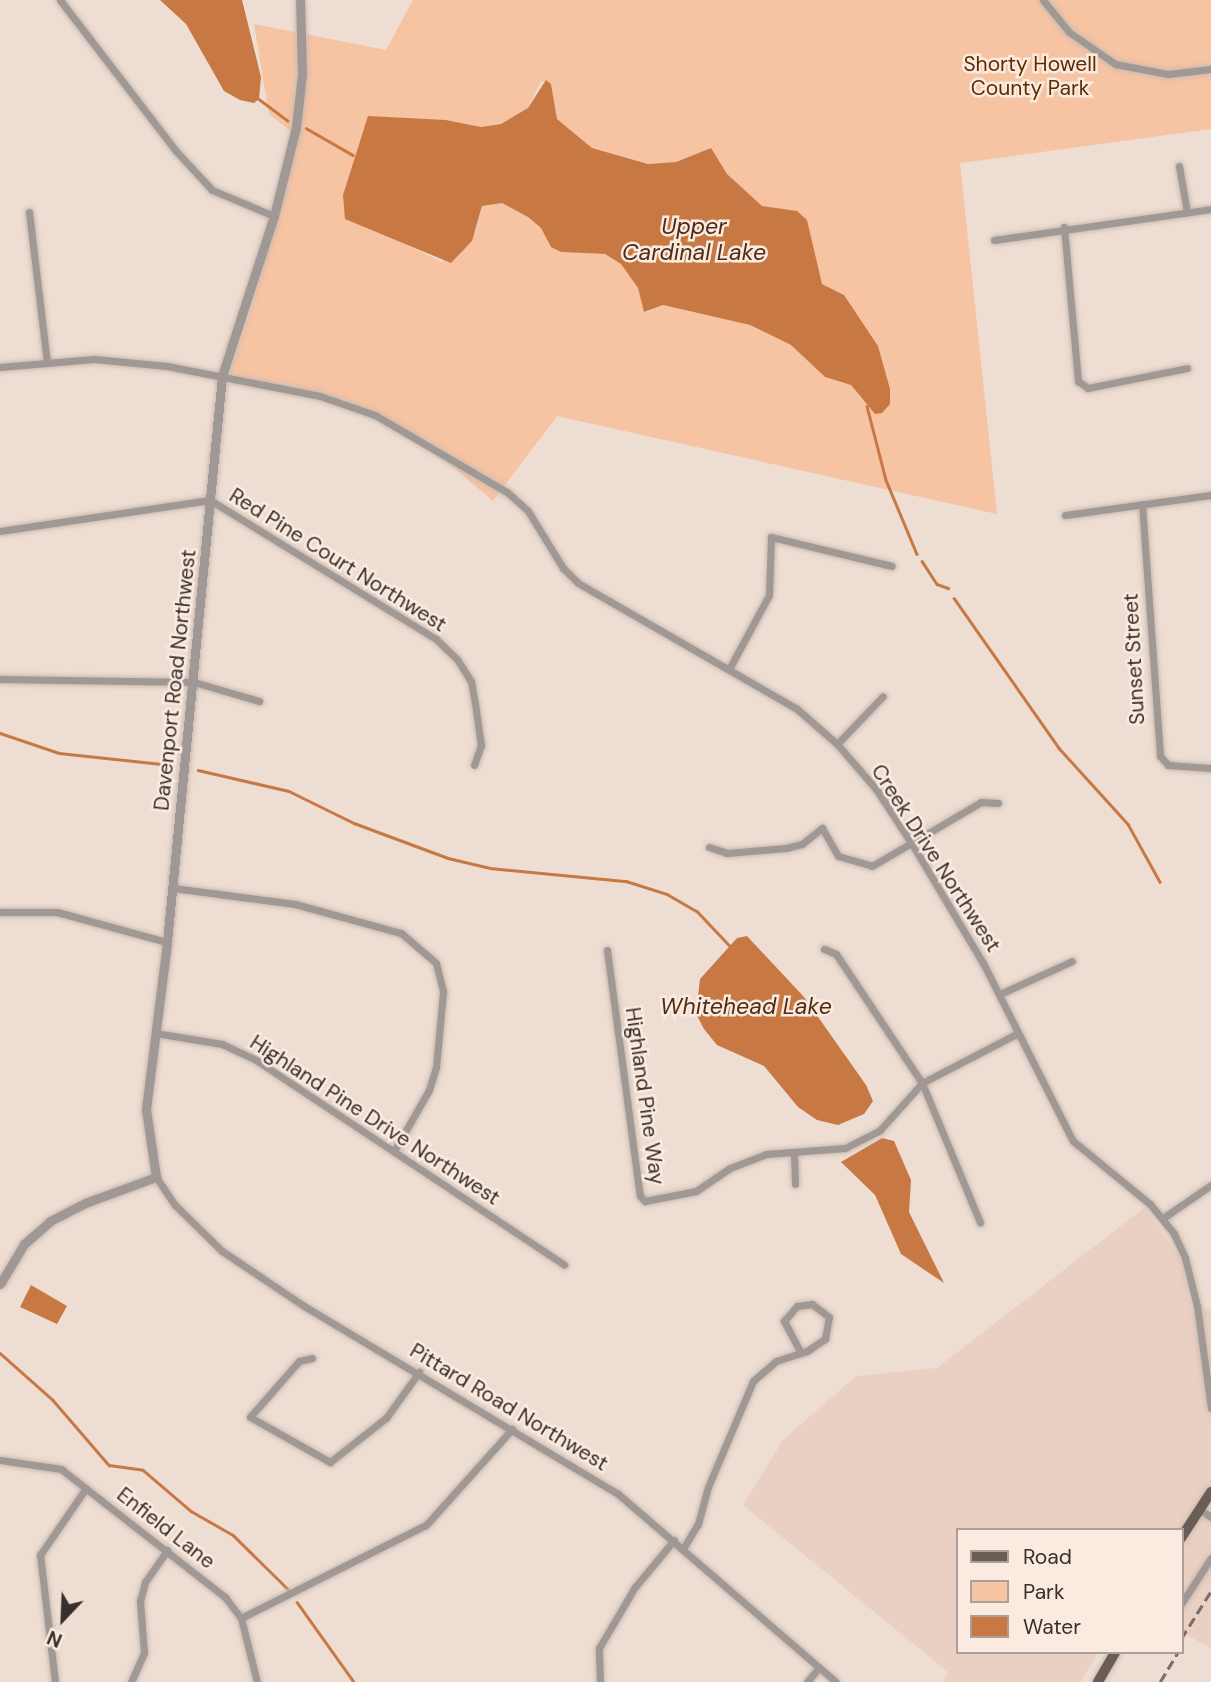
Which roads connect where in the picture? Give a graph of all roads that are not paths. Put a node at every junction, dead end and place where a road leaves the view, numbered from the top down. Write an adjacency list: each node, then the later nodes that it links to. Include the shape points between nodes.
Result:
1 (60, 0): 9 (street, via 176,151 212,190)
2 (300, 0): 9 (street, Davenport Road Northwest, via 299,112)
3 (1043, 0): 4 (street, via 1069,32 1115,64 1168,74)
4 (1211, 69)
5 (1180, 166): 8 (street)
6 (1211, 209): 8 (street)
7 (29, 212): 12 (street)
8 (1187, 212): 10 (street)
9 (274, 216): 15 (street, Davenport Road Northwest)
10 (1064, 227): 11 (street); 14 (street, via 1078,381 1088,388)
11 (994, 240)
12 (47, 362): 13 (street, Creek Drive Northwest); 15 (street, Creek Drive Northwest, via 117,360)
13 (0, 367)
14 (1187, 368)
15 (222, 376): 17 (street, Davenport Road Northwest); 22 (street, Creek Drive Northwest, via 320,396 375,415 480,475 528,511 563,568 578,583)
16 (1211, 495): 18 (street)
17 (210, 500): 20 (street); 24 (street, Davenport Road Northwest); 28 (street, Red Pine Court Northwest, via 436,639 457,659 471,681 476,710 481,745)
18 (1142, 504): 19 (street); 29 (street, Sunset Street, via 1160,756 1168,765)
19 (1065, 515)
20 (0, 531)
21 (892, 566): 22 (street, via 771,537 769,596)
22 (729, 669): 27 (street, Creek Drive Northwest, via 797,709)
23 (0, 679): 24 (street)
24 (194, 682): 26 (street); 33 (street, Davenport Road Northwest)
25 (883, 696): 27 (street)
26 (259, 701)
27 (837, 744): 31 (street, Creek Drive Northwest, via 876,789)
28 (474, 765)
29 (1211, 768)
30 (998, 803): 31 (street, via 981,802)
31 (912, 844): 32 (street, via 872,866 838,856 822,828 802,844 786,848 727,853); 39 (street, Creek Drive Northwest)
32 (709, 847)
33 (173, 888): 35 (street, Davenport Road Northwest); 43 (street, via 295,904 401,933 436,963 443,992 436,1067 429,1090)
34 (0, 912): 35 (street, via 57,912)
35 (167, 942): 40 (street, Davenport Road Northwest)
36 (824, 949): 42 (street, via 836,954)
37 (607, 950): 44 (street, Highland Pine Way, via 640,1196 645,1202 679,1198 766,1154)
38 (1072, 961): 39 (street)
39 (1000, 994): 41 (street, Creek Drive Northwest)
40 (155, 1033): 43 (street, Highland Pine Drive Northwest, via 222,1044 256,1060); 45 (street, Davenport Road Northwest, via 146,1110)
41 (1018, 1033): 42 (street, Highland Pine Way); 48 (street, Creek Drive Northwest, via 1073,1141)
42 (922, 1083): 44 (street, Highland Pine Way, via 880,1130 845,1148); 49 (street)
43 (394, 1151): 50 (street, Highland Pine Drive Northwest)
44 (794, 1154): 46 (street)
45 (156, 1177): 51 (street, via 85,1202 50,1222 24,1244); 54 (street, Pittard Road Northwest, via 175,1205 222,1251)
46 (795, 1184)
47 (1211, 1185): 48 (street)
48 (1163, 1218): 55 (street, Creek Drive Northwest, via 1185,1258)
49 (980, 1222)
50 (564, 1265)
51 (0, 1284)
52 (801, 1353): 52 (street, via 825,1339 831,1324 822,1308 812,1304 797,1306 784,1321); 64 (street, via 776,1361 753,1381 708,1487 698,1524)
53 (312, 1358): 54 (street, via 299,1360 250,1418 330,1462 386,1418)
54 (419, 1372): 56 (street, Pittard Road Northwest)
55 (1211, 1409)
56 (512, 1429): 63 (street, Pittard Road Northwest, via 608,1487); 68 (street, via 426,1525)
57 (0, 1460): 58 (street, Enfield Lane, via 52,1465)
58 (86, 1488): 65 (street, Enfield Lane); 71 (street, via 40,1555)
59 (1211, 1492): 60 (main road)
60 (1199, 1510): 61 (street); 62 (main road)
61 (1211, 1517)
62 (1183, 1535)
63 (674, 1540): 64 (street, Pittard Road Northwest); 74 (street, via 635,1587 599,1648)
64 (684, 1547): 70 (street, Pittard Road Northwest)
65 (167, 1550): 68 (street, Enfield Lane, via 225,1597); 72 (street, via 145,1581 140,1601 144,1653)
66 (1211, 1558): 67 (street)
67 (1183, 1601)
68 (241, 1618): 73 (street, Enfield Lane)
69 (1114, 1654): 77 (main road)
70 (819, 1667): 75 (street); 76 (street, Pittard Road Northwest)
71 (55, 1682)
72 (131, 1682)
73 (257, 1682)
74 (600, 1682)
75 (807, 1682)
76 (836, 1682)
77 (1098, 1682)

